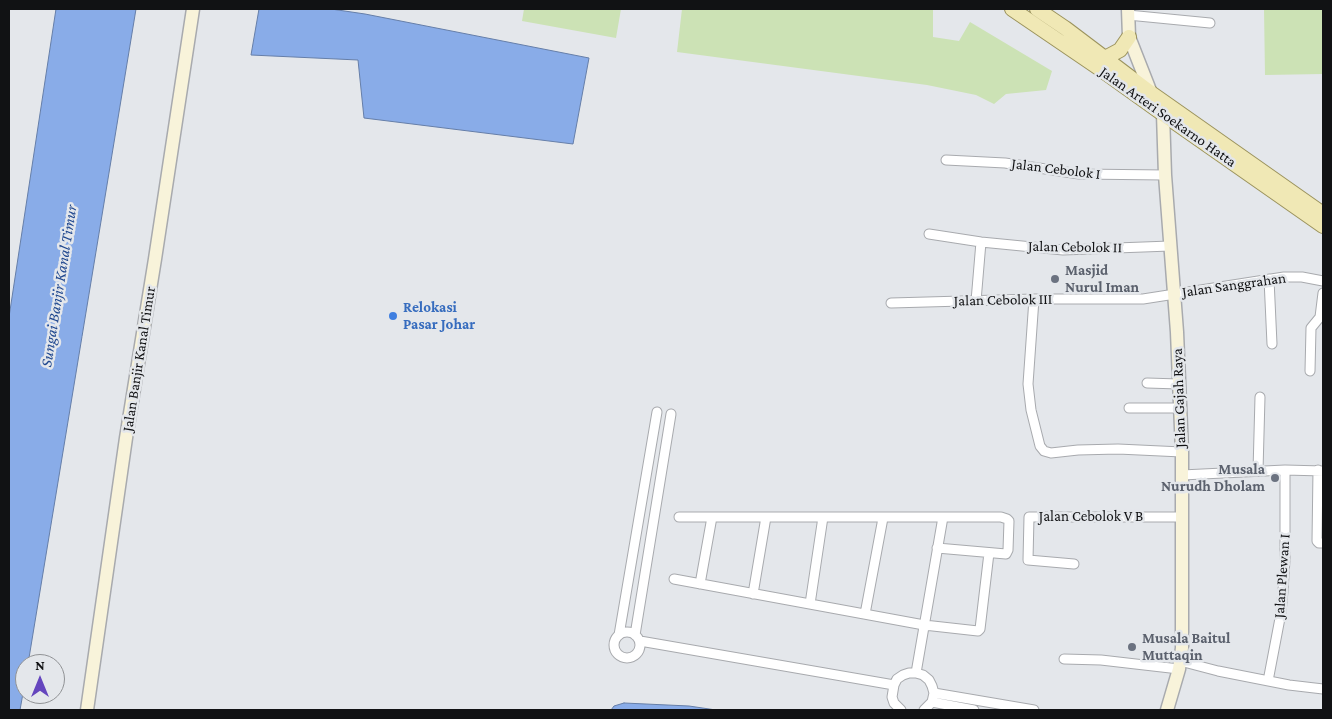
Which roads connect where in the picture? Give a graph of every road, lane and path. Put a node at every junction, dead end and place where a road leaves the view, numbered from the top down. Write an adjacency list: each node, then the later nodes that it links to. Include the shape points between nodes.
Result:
1 (193, 9): 64 (street, Jalan Banjir Kanal Timur)
2 (1012, 9): 9 (main road, Jalan Arteri Soekarno Hatta)
3 (1037, 9): 7 (main road, Jalan Arteri Soekarno Hatta)
4 (1128, 12): 5 (street); 6 (street)
5 (1210, 24)
6 (1129, 37): 7 (main road, via 1120,50); 8 (street)
7 (1104, 58): 8 (main road, Jalan Arteri Soekarno Hatta)
8 (1151, 93): 9 (street); 12 (main road, Jalan Arteri Soekarno Hatta)
9 (1163, 114): 11 (street, Jalan Gajah Raya); 13 (main road, Jalan Arteri Soekarno Hatta)
10 (946, 160): 11 (street, Jalan Cebolok I, via 1005,163 1078,174)
11 (1165, 175): 16 (street, Jalan Gajah Raya)
12 (1323, 214)
13 (1323, 226)
14 (929, 234): 15 (street, Jalan Cebolok II)
15 (981, 242): 16 (street, Jalan Cebolok II, via 1063,250); 22 (street)
16 (1170, 246): 20 (street, Jalan Gajah Raya)
17 (1269, 279): 18 (street, Jalan Sanggrahan, via 1302,276); 20 (street, Jalan Sanggrahan); 24 (street)
18 (1323, 281)
19 (1323, 293): 25 (street, via 1320,317 1312,328)
20 (1174, 294): 21 (street, Jalan Cebolok III, via 1134,300); 27 (street, Jalan Gajah Raya)
21 (1034, 299): 22 (street, Jalan Cebolok III); 33 (street, via 1028,384 1031,410 1044,451 1118,449)
22 (976, 301): 23 (street, Jalan Cebolok III)
23 (891, 303)
24 (1272, 344)
25 (1310, 372)
26 (1147, 383): 27 (street)
27 (1179, 384): 30 (street, Jalan Gajah Raya)
28 (1260, 397): 36 (street)
29 (1129, 408): 30 (street)
30 (1180, 408): 33 (street, Jalan Gajah Raya)
31 (657, 412): 55 (street)
32 (671, 414): 56 (street)
33 (1182, 452): 37 (street, Jalan Gajah Raya)
34 (1285, 470): 35 (street); 36 (street); 60 (street, Jalan Plewan I, via 1284,578)
35 (1321, 470): 45 (street, via 1317,541)
36 (1258, 471): 37 (street)
37 (1182, 475): 43 (street, Jalan Gajah Raya)
38 (679, 517): 39 (street)
39 (712, 517): 40 (street); 50 (street)
40 (766, 517): 41 (street); 51 (street)
41 (823, 517): 44 (street); 52 (street)
42 (943, 517): 44 (street); 46 (street); 47 (street, via 1007,518 1006,554)
43 (1182, 517): 48 (street, Jalan Cebolok V B, via 1029,517 1028,560); 58 (street, Jalan Gajah Raya, via 1182,648)
44 (883, 518): 53 (street)
45 (1323, 543)
46 (937, 548): 47 (street); 54 (street)
47 (989, 553): 54 (street, via 980,629)
48 (1074, 564)
49 (674, 579): 50 (street)
50 (700, 584): 51 (street)
51 (753, 594): 52 (street)
52 (810, 604): 53 (street)
53 (865, 614): 54 (street)
54 (924, 625): 59 (street)
55 (619, 635): 56 (street, via 627,632); 56 (street, via 615,649 623,658 635,656 640,649)
56 (637, 638): 61 (street)
57 (1064, 659): 58 (street)
58 (1179, 665): 60 (street); 69 (street, Jalan Gajah Raya)
59 (916, 673): 61 (street, via 903,675); 63 (street, via 929,680)
60 (1268, 681): 62 (street)
61 (894, 685): 65 (street, via 892,697)
62 (1323, 689)
63 (933, 697): 66 (street); 67 (street); 68 (street)
64 (87, 710)
65 (901, 710)
66 (924, 710)
67 (974, 710)
68 (1034, 710)
69 (1167, 710)

